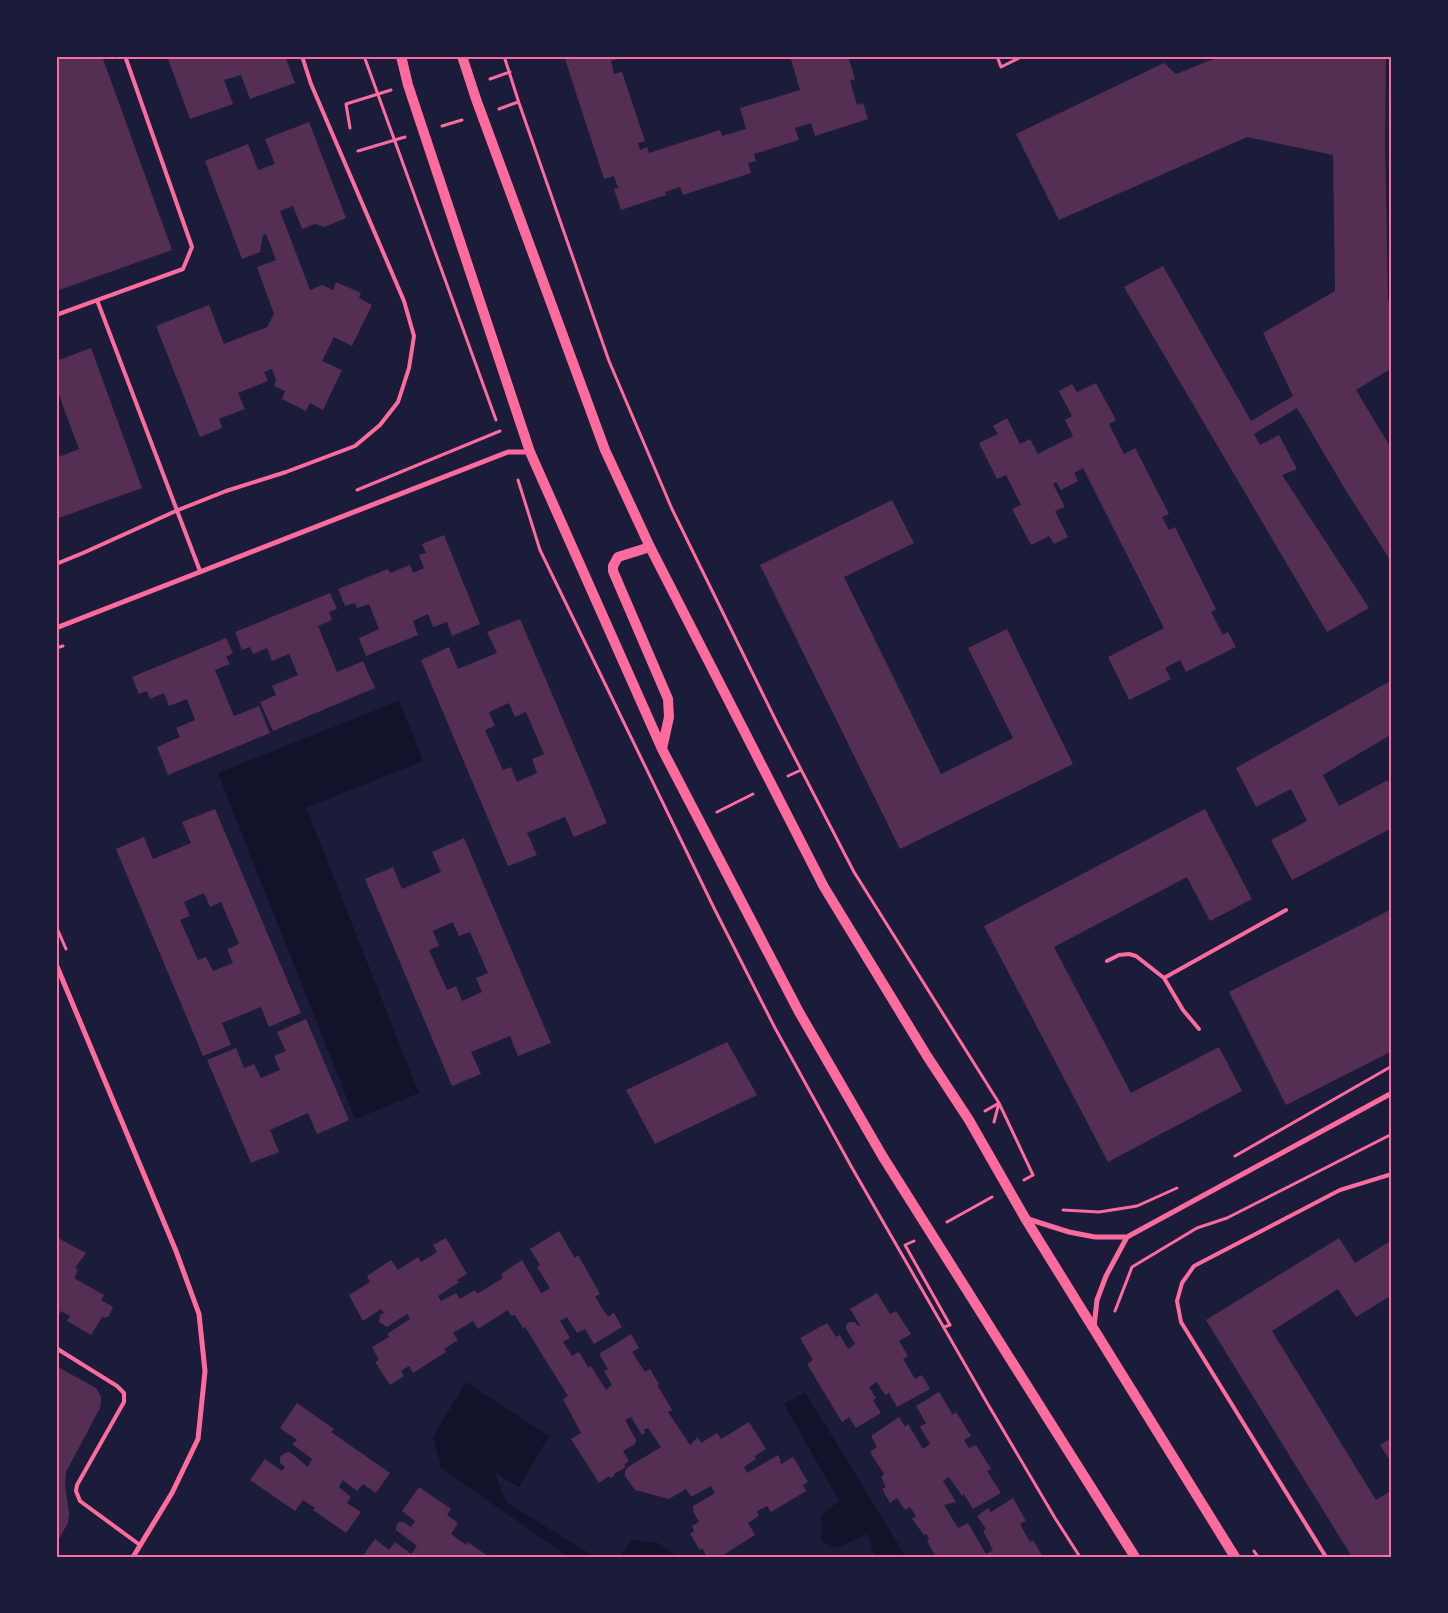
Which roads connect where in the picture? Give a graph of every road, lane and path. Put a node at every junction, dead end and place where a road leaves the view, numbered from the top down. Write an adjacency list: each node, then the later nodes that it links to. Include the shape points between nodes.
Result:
1 (125, 56): 12 (lane, via 192,248 183,270)
2 (302, 56): 15 (lane, via 404,301 414,336 409,368 398,402 380,425 355,446)
3 (400, 56): 9 (main road)
4 (462, 56): 10 (main road)
5 (504, 56): 8 (path)
6 (998, 56): 7 (path, via 1002,67)
7 (1023, 56)
8 (510, 72): 10 (path); 21 (path, via 613,369 672,509)
9 (408, 85): 11 (path, via 346,104); 14 (main road)
10 (472, 85): 16 (main road, via 605,450)
11 (350, 133)
12 (97, 300): 13 (lane); 15 (lane)
13 (56, 315)
14 (530, 452): 18 (street, via 508,452); 20 (main road)
15 (178, 510): 17 (lane); 18 (lane)
16 (650, 547): 20 (main road, via 618,557 613,571 668,699 669,717); 22 (main road)
17 (56, 564)
18 (200, 571): 19 (street)
19 (56, 628)
20 (662, 749): 23 (main road)
21 (801, 770): 22 (path); 32 (path, via 854,872)
22 (772, 784): 23 (path); 33 (main road, via 824,887)
23 (700, 821): 24 (path); 56 (main road, via 799,1012 883,1157)
24 (677, 832)
25 (1286, 910): 28 (lane)
26 (1107, 961): 28 (lane, via 1119,955 1136,956)
27 (56, 964): 53 (street, via 200,1314 205,1371 198,1439 172,1493)
28 (1164, 978): 29 (lane)
29 (1198, 1029)
30 (1392, 1066): 36 (path)
31 (1392, 1093): 48 (street)
32 (999, 1103): 33 (path); 34 (path); 39 (path, via 1033,1175)
33 (969, 1120): 45 (main road)
34 (994, 1123)
35 (1392, 1134): 49 (path, via 1227,1218 1198,1228 1132,1268)
36 (1231, 1158)
37 (1020, 1171): 39 (path)
38 (1392, 1174): 59 (lane, via 1340,1190 1194,1266 1182,1283 1177,1302 1181,1322)
39 (1024, 1180): 40 (path); 42 (path)
40 (1016, 1184)
41 (1180, 1186): 44 (path, via 1137,1206 1099,1212)
42 (1030, 1187)
43 (999, 1194): 46 (path)
44 (1054, 1210)
45 (1025, 1218): 48 (street, via 1086,1236); 51 (main road)
46 (939, 1227)
47 (922, 1236): 50 (path, via 904,1246 950,1325)
48 (1127, 1237): 51 (street, via 1097,1300)
49 (1114, 1312)
50 (944, 1327)
51 (1094, 1330): 57 (main road)
52 (56, 1348): 53 (lane, via 124,1393 124,1402 76,1491 80,1501)
53 (140, 1544): 55 (street)
54 (1253, 1548): 58 (path)
55 (133, 1557)
56 (1135, 1557)
57 (1235, 1557)
58 (1258, 1557)
59 (1326, 1557)

